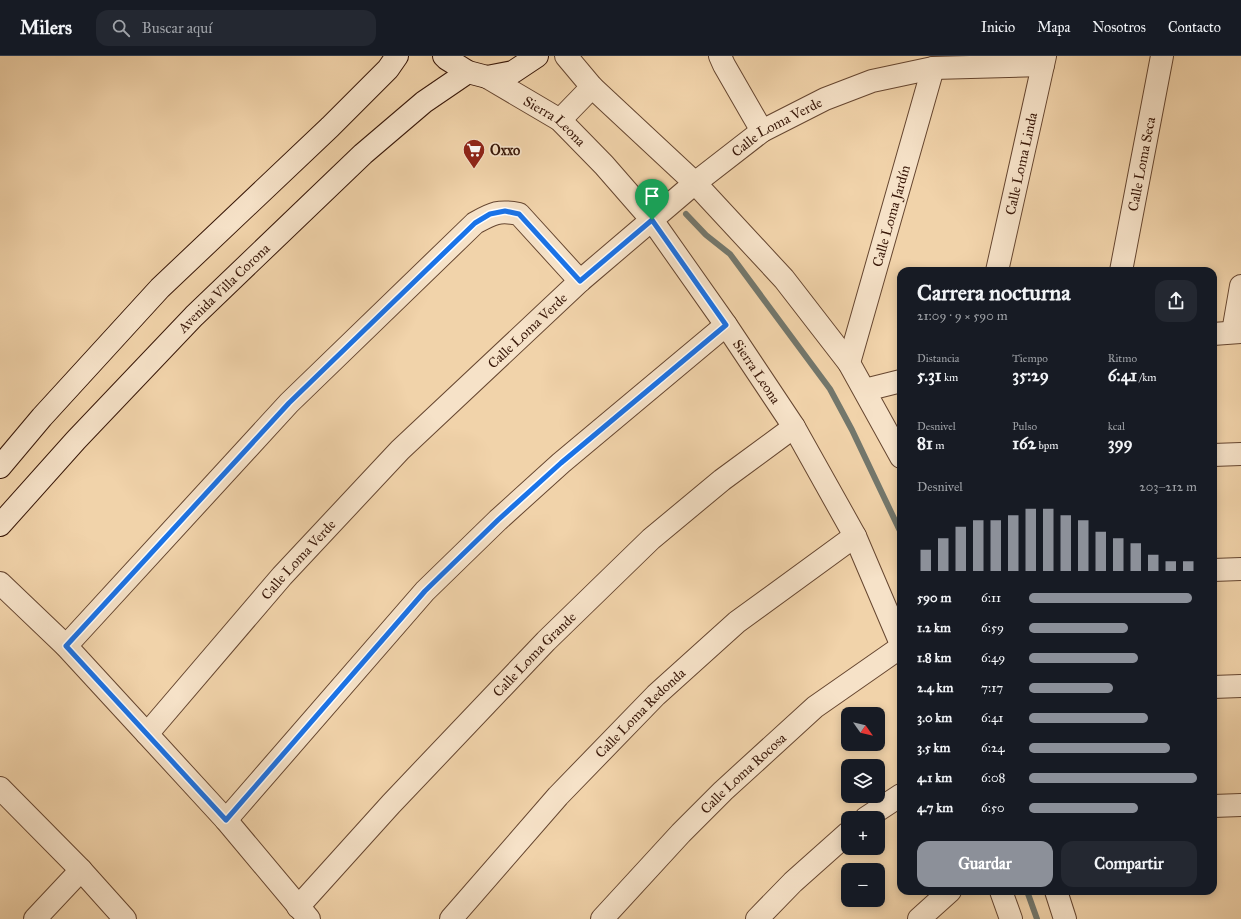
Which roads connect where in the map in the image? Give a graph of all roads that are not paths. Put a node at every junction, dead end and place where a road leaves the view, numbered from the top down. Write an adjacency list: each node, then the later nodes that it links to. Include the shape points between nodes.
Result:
1 (397, 56): 28 (street, via 388,69 330,127 160,288 42,417)
2 (444, 56): 9 (street, Sierra Leona)
3 (537, 56): 9 (street, via 513,72)
4 (566, 56): 10 (street)
5 (720, 56): 12 (street)
6 (1162, 56): 16 (street, Calle Loma Seca)
7 (1044, 60): 8 (street, Calle Loma Verde); 15 (street, Calle Loma Linda)
8 (933, 68): 12 (street, Calle Loma Verde, via 872,81 825,99); 21 (street, Calle Loma Jardín)
9 (477, 75): 11 (street, Sierra Leona); 29 (street, Avenida Villa Corona, via 424,102 363,154 194,316 76,440)
10 (592, 87): 11 (street); 13 (street)
11 (560, 120): 14 (street, Sierra Leona)
12 (762, 130): 13 (street, Calle Loma Verde)
13 (695, 183): 14 (street, Calle Loma Verde); 21 (street, via 784,279)
14 (652, 220): 17 (street, Calle Loma Verde); 19 (street, Sierra Leona)
15 (998, 267)
16 (1122, 267)
17 (580, 281): 35 (street, via 519,214 505,211 490,214 475,223 289,403); 39 (street, Calle Loma Verde, via 400,450 282,576)
18 (1241, 286): 20 (street)
19 (726, 325): 24 (street, Sierra Leona); 45 (street, via 561,463 425,591)
20 (1229, 333)
21 (850, 363): 23 (street)
22 (897, 382): 23 (street)
23 (865, 390): 25 (street)
24 (794, 427): 30 (street, Sierra Leona); 51 (street, Calle Loma Grande, via 722,480 646,544 546,641 391,804)
25 (897, 450)
26 (1241, 454): 27 (street)
27 (1217, 455)
28 (0, 468)
29 (0, 525)
30 (855, 536): 34 (street, Sierra Leona); 54 (street, Calle Loma Redonda, via 737,622 656,695 558,796)
31 (1241, 569): 32 (street)
32 (1217, 570)
33 (0, 583): 35 (street)
34 (897, 636)
35 (66, 646): 39 (street)
36 (897, 649): 55 (street, Calle Loma Rocosa, via 815,707 723,790)
37 (1241, 686): 38 (street)
38 (1217, 687)
39 (147, 734): 45 (street)
40 (0, 788): 47 (street)
41 (897, 798): 44 (street)
42 (1241, 805): 43 (street)
43 (1217, 806)
44 (877, 811)
45 (226, 820): 51 (street)
46 (841, 839): 56 (street, via 793,882)
47 (81, 870): 52 (street); 53 (street)
48 (946, 895): 57 (street)
49 (1002, 895): 58 (street)
50 (1057, 895): 59 (street)
51 (304, 913)
52 (35, 919)
53 (125, 919)
54 (451, 919)
55 (602, 919)
56 (757, 919)
57 (919, 919)
58 (1011, 919)
59 (1065, 919)

